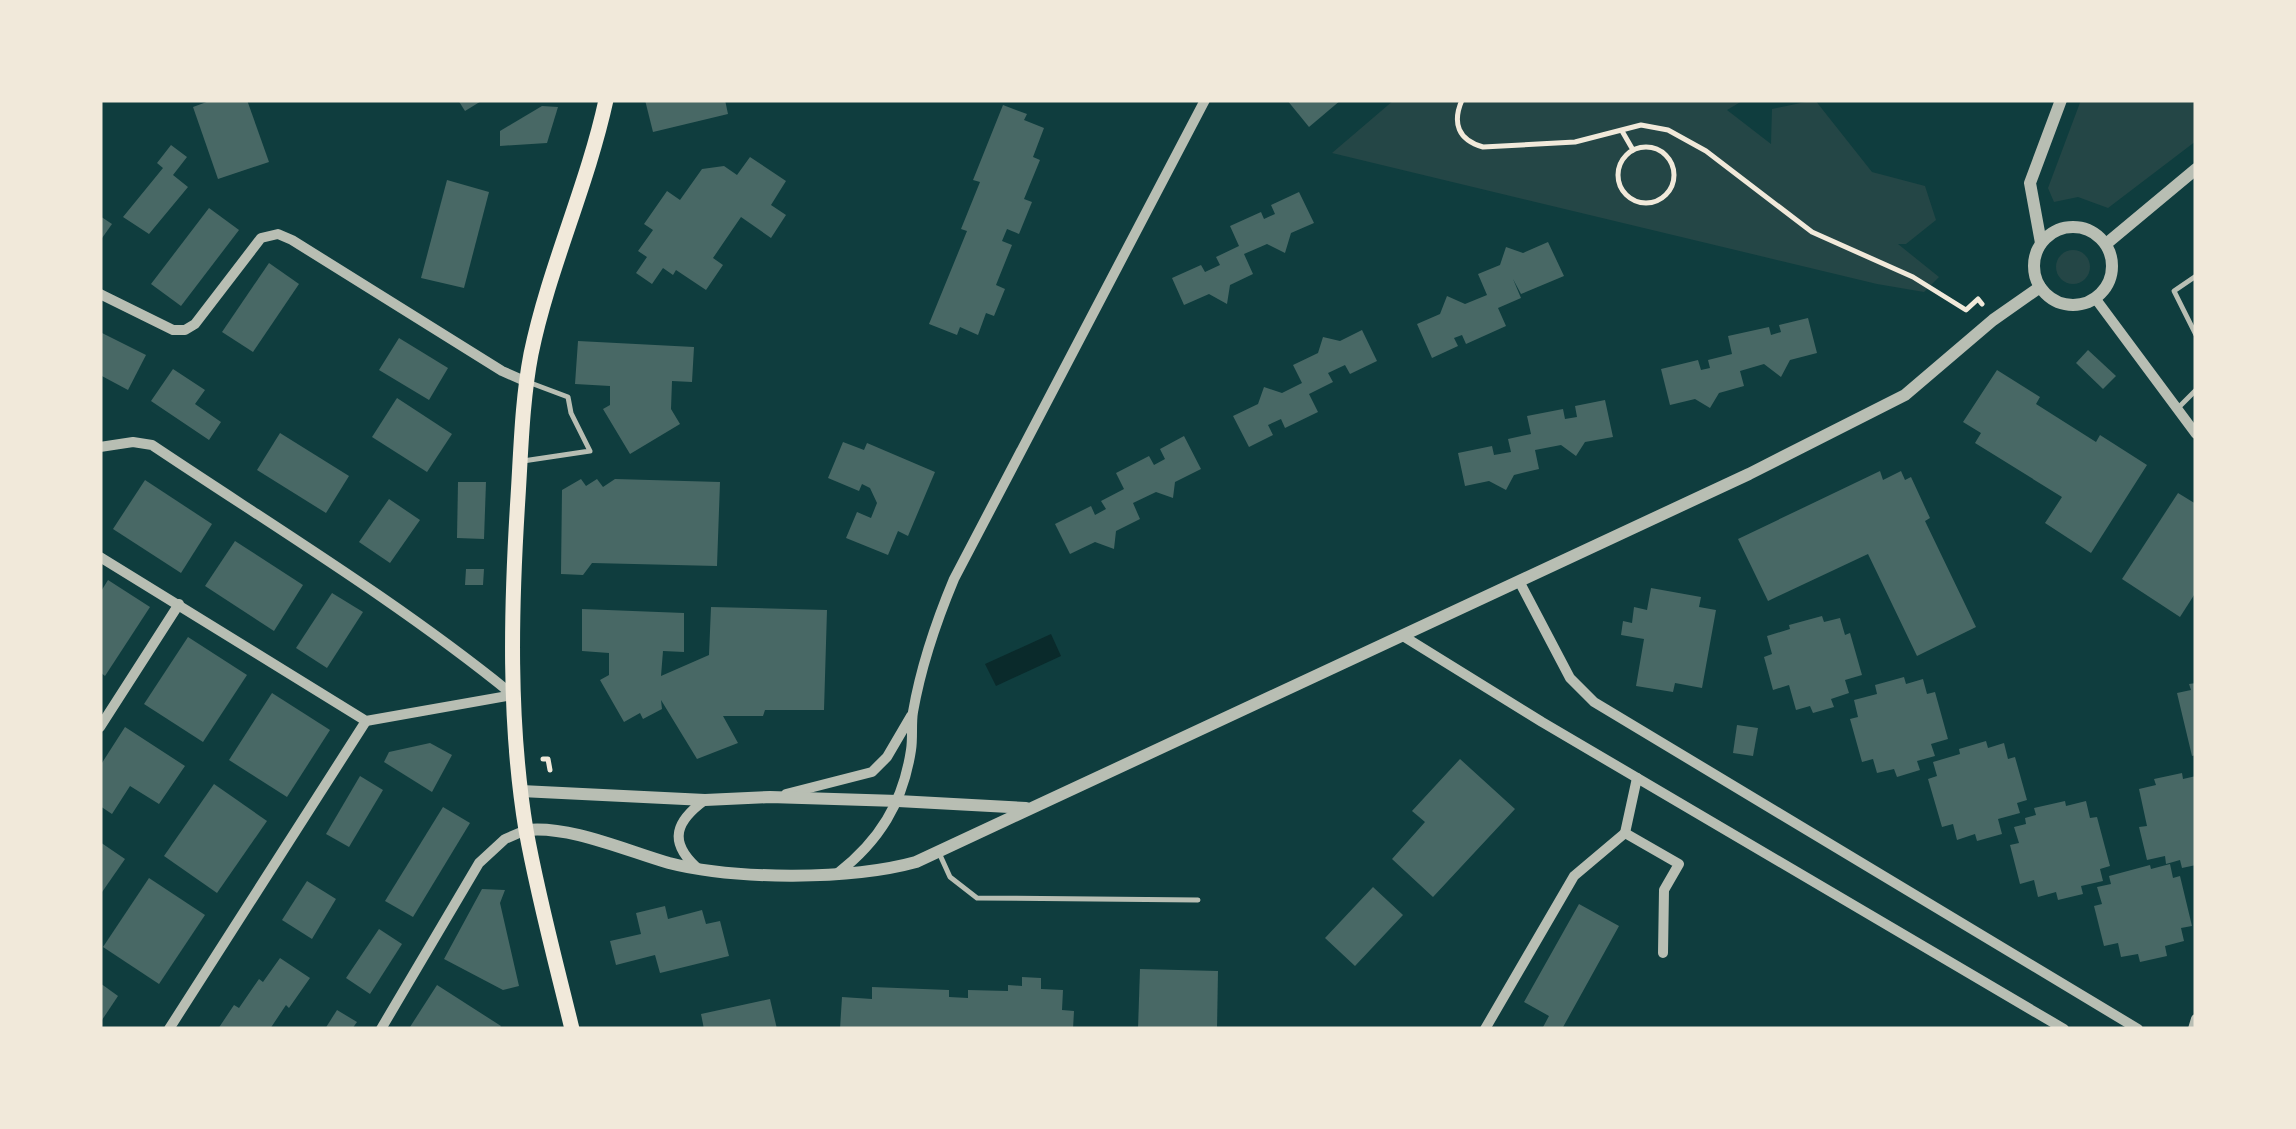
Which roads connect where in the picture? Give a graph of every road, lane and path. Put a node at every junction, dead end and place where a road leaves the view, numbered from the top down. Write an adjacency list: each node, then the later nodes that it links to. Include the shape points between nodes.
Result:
1 (606, 100): 16 (main road)
2 (1205, 100): 27 (street, via 954,579)
3 (1462, 100): 5 (path, via 1460,135 1483,147)
4 (2060, 100): 8 (street, via 2030,183)
5 (1622, 132): 6 (path); 14 (path, via 1641,125 1668,130 1706,150 1812,232 1913,277 1966,310 1978,298)
6 (1633, 150): 6 (path, via 1618,174 1624,193 1641,203 1660,200 1672,185 1673,166 1661,151)
7 (2196, 169): 9 (street)
8 (2041, 243): 9 (street, via 2075,228); 11 (street, via 2034,260)
9 (2106, 244): 13 (street, via 2112,274)
10 (2196, 276): 15 (lane, via 2174,291)
11 (2040, 286): 13 (street, via 2065,304); 23 (street, via 1889,404)
12 (100, 294): 16 (street, via 173,330 186,330 261,238 278,234)
13 (2095, 298): 18 (street)
14 (1982, 304)
15 (2196, 336)
16 (526, 382): 21 (main road); 21 (lane, via 568,397 590,450)
17 (2196, 390): 18 (lane)
18 (2176, 409): 19 (street)
19 (2196, 434)
20 (100, 447): 26 (street, via 152,444)
21 (520, 462): 26 (main road)
22 (100, 557): 24 (street)
23 (1519, 581): 25 (street); 51 (street, via 1570,678 1594,702)
24 (179, 604): 28 (street); 29 (street)
25 (1403, 636): 32 (street); 37 (street)
26 (514, 695): 28 (street); 33 (main road)
27 (912, 715): 34 (street, via 872,772); 36 (street)
28 (366, 721): 46 (street)
29 (100, 727)
30 (544, 758): 31 (path)
31 (550, 770)
32 (1638, 778): 39 (street); 50 (street)
33 (522, 791): 35 (street); 38 (main road)
34 (770, 797): 35 (street); 36 (street)
35 (705, 800): 41 (street, via 685,817 678,836 683,854)
36 (898, 801): 37 (street); 42 (street, via 872,844)
37 (1028, 808): 40 (street)
38 (526, 830): 41 (street, via 551,830); 47 (street, via 478,863); 48 (main road)
39 (1626, 833): 44 (street, via 1679,864 1664,890); 49 (street, via 1574,876)
40 (939, 852): 42 (street, via 885,870); 43 (lane, via 950,877 977,898)
41 (698, 869): 42 (street)
42 (837, 873)
43 (1198, 900)
44 (1663, 953)
45 (2196, 1019): 52 (street)
46 (170, 1029)
47 (381, 1029)
48 (572, 1029)
49 (1485, 1029)
50 (2064, 1029)
51 (2138, 1029)
52 (2194, 1029)

